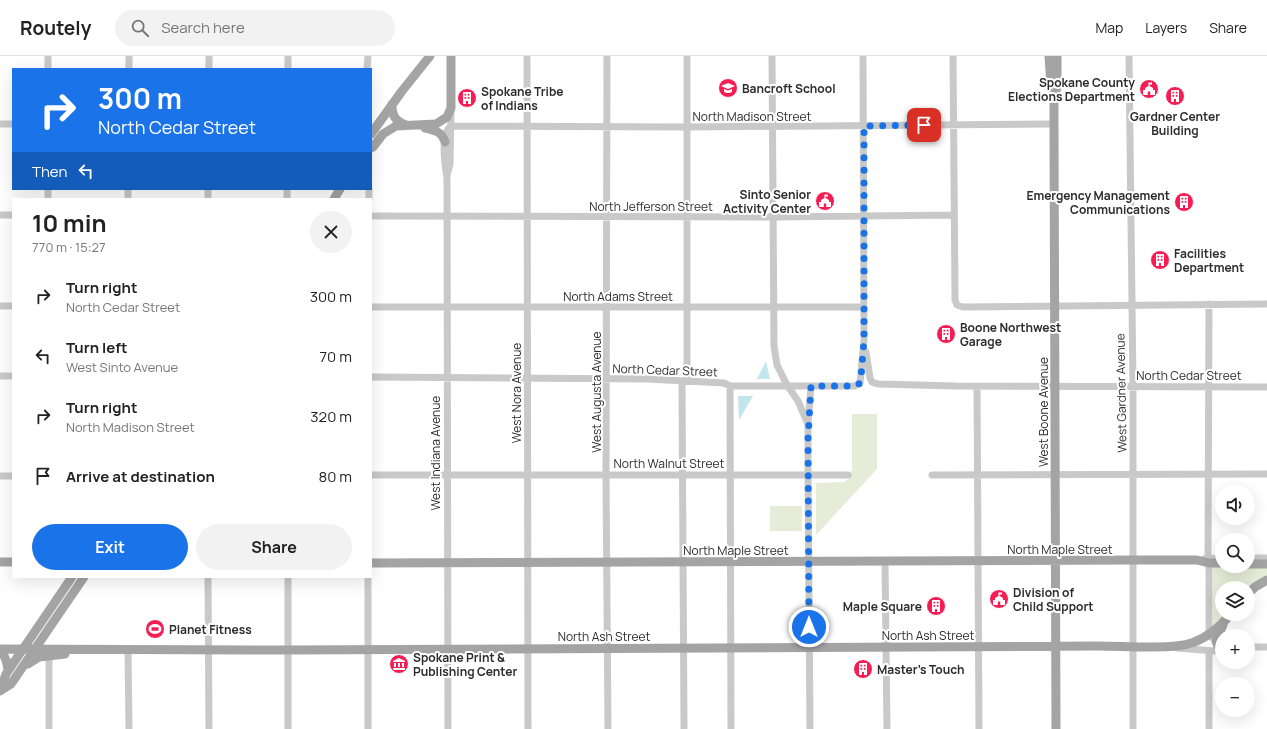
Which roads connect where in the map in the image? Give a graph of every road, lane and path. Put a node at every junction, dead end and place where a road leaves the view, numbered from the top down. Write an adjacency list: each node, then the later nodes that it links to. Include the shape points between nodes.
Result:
1 (48, 56): 17 (street)
2 (129, 56): 18 (street)
3 (209, 56): 19 (street)
4 (288, 56): 20 (street)
5 (368, 56): 21 (street)
6 (430, 56): 23 (main road)
7 (451, 56): 24 (main road, West Indiana Avenue)
8 (527, 56): 31 (street, West Nora Avenue)
9 (607, 56): 32 (street, West Augusta Avenue)
10 (687, 56): 34 (street)
11 (772, 56): 35 (street)
12 (863, 56): 33 (street)
13 (953, 56): 28 (street)
14 (1049, 56): 22 (main road, West Boone Avenue)
15 (1057, 56): 22 (main road, West Boone Avenue, via 1057,88)
16 (1129, 56): 53 (street, West Gardner Avenue)
17 (48, 68)
18 (129, 68)
19 (208, 68)
20 (288, 68)
21 (368, 68)
22 (1054, 95): 27 (main road, West Boone Avenue)
23 (390, 108): 29 (main road, via 398,122); 36 (main road)
24 (451, 108): 29 (main road, via 447,117 436,124); 30 (street, West Indiana Avenue)
25 (0, 124): 26 (street)
26 (12, 124)
27 (1054, 124): 28 (street, North Madison Street); 52 (main road, West Boone Avenue)
28 (954, 125): 33 (street, North Madison Street); 46 (street)
29 (412, 126): 37 (main road, via 438,132); 38 (main road, via 396,126 383,134)
30 (451, 126): 31 (street, North Madison Street); 37 (street, West Indiana Avenue); 39 (street, West Indiana Avenue)
31 (527, 126): 32 (street, North Madison Street); 44 (street, West Nora Avenue)
32 (608, 126): 34 (street, North Madison Street); 47 (street, West Augusta Avenue)
33 (864, 126): 35 (street, North Madison Street); 45 (street)
34 (687, 127): 35 (street, North Madison Street); 48 (street)
35 (773, 127): 49 (street)
36 (373, 129): 38 (main road, via 378,133)
37 (445, 142): 39 (street, West Indiana Avenue, via 444,164)
38 (373, 146)
39 (447, 178): 43 (street, West Indiana Avenue)
40 (0, 215): 41 (street)
41 (12, 215)
42 (372, 216): 43 (street, North Jefferson Street)
43 (447, 216): 44 (street, North Jefferson Street); 57 (street, West Indiana Avenue)
44 (527, 216): 47 (street, North Jefferson Street); 58 (street, West Nora Avenue)
45 (864, 216): 46 (street, North Jefferson Street); 49 (street, North Jefferson Street); 62 (street)
46 (954, 216): 52 (street, via 957,304 963,307)
47 (607, 217): 48 (street, North Jefferson Street); 59 (street, West Augusta Avenue)
48 (686, 217): 49 (street, North Jefferson Street); 60 (street)
49 (774, 217): 61 (street)
50 (1209, 304): 51 (street); 53 (street); 77 (street)
51 (1267, 304)
52 (1055, 305): 53 (street); 75 (main road, West Boone Avenue)
53 (1131, 305): 76 (street, West Gardner Avenue)
54 (0, 306): 55 (street)
55 (12, 306)
56 (372, 307): 57 (street, North Adams Street)
57 (447, 307): 58 (street, North Adams Street); 67 (street, West Indiana Avenue)
58 (527, 307): 59 (street, North Adams Street); 68 (street, West Nora Avenue)
59 (607, 307): 60 (street, North Adams Street); 69 (street, West Augusta Avenue)
60 (686, 307): 61 (street, North Adams Street); 70 (street)
61 (774, 307): 62 (street, North Adams Street); 71 (street, via 774,346 777,365)
62 (864, 307): 63 (street)
63 (864, 340): 73 (street, North Cedar Street, via 860,383 856,386); 74 (street, North Cedar Street, via 872,382)
64 (0, 376): 65 (street)
65 (12, 376)
66 (372, 377): 67 (street, North Cedar Street)
67 (447, 378): 68 (street, North Cedar Street); 87 (street, West Indiana Avenue)
68 (527, 378): 69 (street, North Cedar Street); 88 (street, West Nora Avenue)
69 (607, 379): 70 (street, North Cedar Street); 89 (street, West Augusta Avenue)
70 (684, 381): 72 (street, North Cedar Street, via 726,383); 81 (street)
71 (787, 385): 72 (street, North Cedar Street); 73 (street, North Cedar Street); 79 (street, via 798,401)
72 (730, 386): 82 (street)
73 (811, 386): 79 (street)
74 (977, 386): 75 (street, North Cedar Street); 93 (street)
75 (1056, 386): 76 (street, North Cedar Street); 83 (main road, West Boone Avenue)
76 (1133, 386): 77 (street, North Cedar Street); 84 (street, West Gardner Avenue)
77 (1209, 386): 78 (street, North Cedar Street); 80 (street)
78 (1267, 387)
79 (808, 424): 90 (street)
80 (1208, 473): 84 (street); 85 (street); 101 (street)
81 (682, 474): 82 (street, North Walnut Street); 89 (street, North Walnut Street); 107 (street)
82 (730, 474): 90 (street, North Walnut Street); 108 (street)
83 (1056, 474): 84 (street); 93 (street); 99 (main road, West Boone Avenue)
84 (1133, 474): 100 (street, West Gardner Avenue)
85 (1267, 474)
86 (372, 475): 87 (street, North Walnut Street)
87 (446, 475): 88 (street, North Walnut Street); 112 (street, West Indiana Avenue)
88 (528, 475): 89 (street, North Walnut Street); 113 (street, West Nora Avenue)
89 (606, 475): 106 (street, West Augusta Avenue)
90 (808, 475): 91 (street, North Walnut Street); 109 (street)
91 (848, 475)
92 (932, 475): 93 (street)
93 (978, 475): 103 (street)
94 (0, 476): 95 (street)
95 (12, 476)
96 (1255, 558): 97 (street)
97 (1267, 558)
98 (1215, 559): 101 (street, North Maple Street)
99 (1055, 560): 100 (main road, North Maple Street); 103 (main road, North Maple Street); 128 (main road, West Boone Avenue)
100 (1133, 560): 101 (main road, North Maple Street); 129 (street, West Gardner Avenue)
101 (1208, 560): 110 (main road, North Maple Street); 123 (street)
102 (885, 561): 103 (main road, North Maple Street); 109 (main road, North Maple Street); 126 (street)
103 (979, 561): 127 (street)
104 (0, 562): 105 (main road)
105 (12, 562)
106 (607, 562): 107 (main road, North Maple Street); 113 (main road, North Maple Street); 139 (street, West Augusta Avenue)
107 (683, 562): 108 (main road, North Maple Street); 140 (street)
108 (731, 562): 109 (main road, North Maple Street); 141 (street)
109 (808, 562): 125 (street)
110 (1215, 562)
111 (372, 563): 112 (main road, North Maple Street)
112 (447, 563): 113 (main road, North Maple Street); 137 (street, West Indiana Avenue)
113 (528, 563): 138 (street, West Nora Avenue)
114 (1255, 564): 115 (main road)
115 (1267, 564)
116 (71, 578): 135 (main road)
117 (83, 578): 136 (main road)
118 (208, 578): 142 (street)
119 (288, 578): 146 (street)
120 (368, 578): 143 (street)
121 (1267, 580): 122 (main road)
122 (1255, 587)
123 (1216, 629)
124 (1215, 642): 130 (main road, North Ash Street)
125 (809, 647): 126 (main road, North Ash Street); 141 (main road, North Ash Street); 163 (street)
126 (886, 647): 127 (main road, North Ash Street); 164 (street)
127 (979, 647): 128 (main road, North Ash Street); 165 (street)
128 (1056, 647): 129 (main road, North Ash Street); 166 (main road, West Boone Avenue)
129 (1133, 647): 130 (main road, North Ash Street); 167 (street, West Gardner Avenue)
130 (1171, 647): 147 (street, North Ash Street)
131 (1215, 647): 147 (street, North Ash Street)
132 (1255, 647): 133 (street)
133 (1267, 647)
134 (0, 648): 135 (main road, North Ash Street)
135 (23, 648): 136 (main road, North Ash Street); 150 (main road)
136 (36, 648): 144 (main road, North Ash Street); 151 (main road)
137 (447, 648): 138 (main road, North Ash Street); 143 (main road, North Ash Street); 158 (street, West Indiana Avenue)
138 (527, 648): 139 (main road, North Ash Street); 159 (street, West Nora Avenue)
139 (608, 648): 140 (main road, North Ash Street); 160 (street, West Augusta Avenue)
140 (684, 648): 141 (main road, North Ash Street); 161 (street)
141 (731, 648): 162 (street)
142 (208, 649): 145 (main road, North Ash Street); 146 (main road, North Ash Street); 155 (street)
143 (368, 649): 146 (main road, North Ash Street); 157 (street)
144 (73, 650): 145 (main road, North Ash Street); 149 (main road, via 64,655)
145 (128, 650): 154 (street)
146 (288, 650): 156 (street)
147 (1208, 651): 168 (street)
148 (0, 652): 150 (main road, via 7,662)
149 (49, 655): 151 (main road, via 39,657); 153 (street)
150 (8, 670): 152 (main road)
151 (21, 670): 152 (main road, via 11,684)
152 (0, 691)
153 (49, 729)
154 (128, 729)
155 (209, 729)
156 (288, 729)
157 (368, 729)
158 (448, 729)
159 (528, 729)
160 (608, 729)
161 (684, 729)
162 (731, 729)
163 (810, 729)
164 (887, 729)
165 (979, 729)
166 (1056, 729)
167 (1133, 729)
168 (1209, 729)

